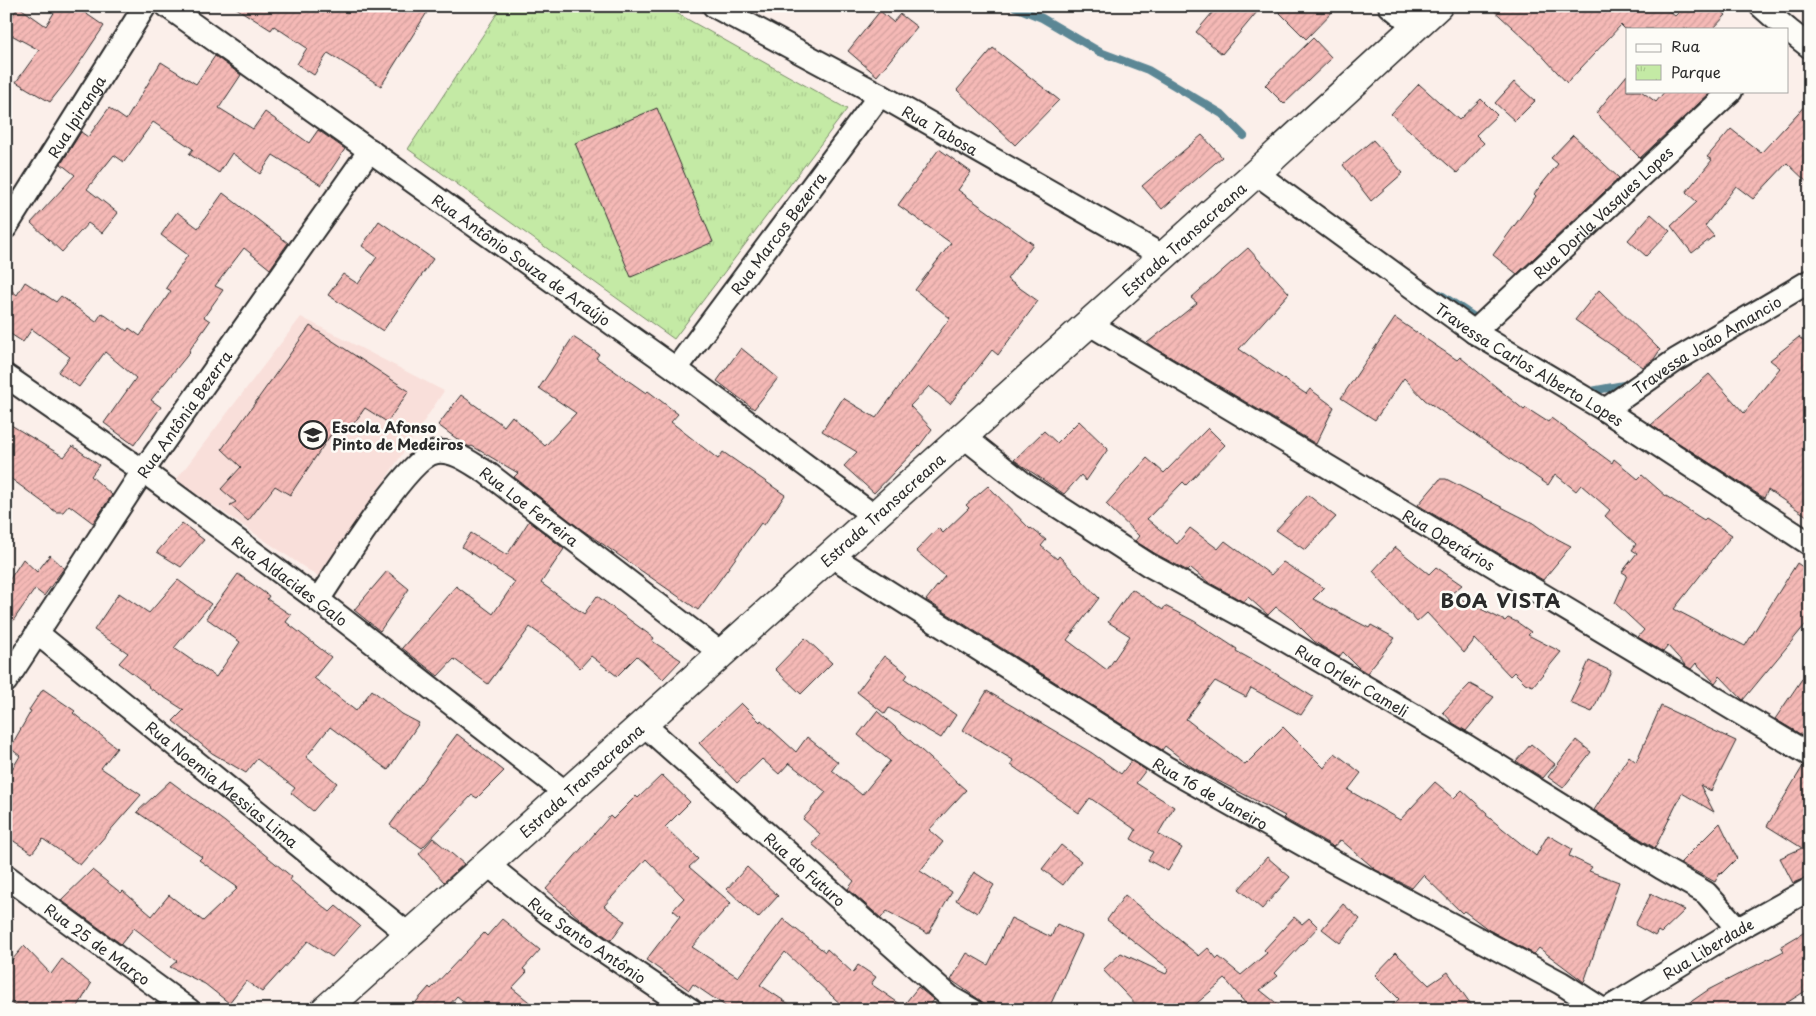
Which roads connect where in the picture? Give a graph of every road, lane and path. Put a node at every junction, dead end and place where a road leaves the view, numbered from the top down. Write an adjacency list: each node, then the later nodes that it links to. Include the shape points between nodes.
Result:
1 (145, 6): 13 (street, Rua Ipiranga)
2 (168, 6): 11 (street, Rua Antônio Souza de Araújo)
3 (714, 6): 10 (street, Rua Tabosa)
4 (1390, 6): 7 (street)
5 (1438, 6): 7 (street, Estrada Transacreana)
6 (1761, 6): 8 (street)
7 (1415, 26): 12 (street, Estrada Transacreana)
8 (1784, 28)
9 (1730, 92): 17 (street, Rua Dorila Vasques Lopes)
10 (880, 96): 14 (street, Rua Tabosa); 18 (street, Rua Marcos Bezerra)
11 (370, 150): 18 (street, Rua Antônio Souza de Araújo); 22 (street, Rua Antônia Bezerra)
12 (1256, 173): 14 (street, Estrada Transacreana); 17 (street, Travessa Carlos Alberto Lopes)
13 (6, 226)
14 (1163, 256): 16 (street, Estrada Transacreana)
15 (1810, 280): 20 (street, Travessa João Amancio, via 1676,360)
16 (1088, 324): 21 (street, Estrada Transacreana); 31 (street, Rua Operários)
17 (1474, 332): 20 (street, Travessa Carlos Alberto Lopes)
18 (676, 369): 23 (street, Rua Antônio Souza de Araújo)
19 (6, 376): 22 (street, Rua Aldacides Galo)
20 (1605, 410): 24 (street, Travessa Carlos Alberto Lopes)
21 (963, 436): 23 (street, Estrada Transacreana); 36 (street, Rua Orleir Cameli, via 1025,485 1149,565 1460,742 1706,893)
22 (143, 471): 26 (street, Rua Aldacides Galo); 27 (street, Rua Antônia Bezerra)
23 (874, 516): 25 (street, Estrada Transacreana)
24 (1810, 544)
25 (830, 555): 28 (street, Estrada Transacreana); 42 (street, Rua 16 de Janeiro, via 1165,767)
26 (318, 600): 28 (street, Rua Loe Ferreira, via 401,480 424,457 437,452 453,453 486,472); 32 (street, Rua Aldacides Galo)
27 (37, 633): 29 (street, Rua Antônia Bezerra); 37 (street, Rua Noemia Messias Lima)
28 (721, 653): 30 (street, Estrada Transacreana)
29 (6, 681)
30 (642, 724): 32 (street, Estrada Transacreana); 41 (street, Rua do Futuro, via 951,998)
31 (1810, 755)
32 (566, 793): 33 (street, Estrada Transacreana)
33 (487, 864): 37 (street, Estrada Transacreana); 40 (street, Rua Santo Antônio, via 548,914)
34 (6, 876): 39 (street, Rua 25 de Março)
35 (1810, 889): 36 (street, Rua Liberdade)
36 (1738, 929): 42 (street, Rua Liberdade)
37 (408, 934): 38 (street, Estrada Transacreana)
38 (328, 1009)
39 (189, 1010)
40 (691, 1010)
41 (972, 1010)
42 (1605, 1010)

